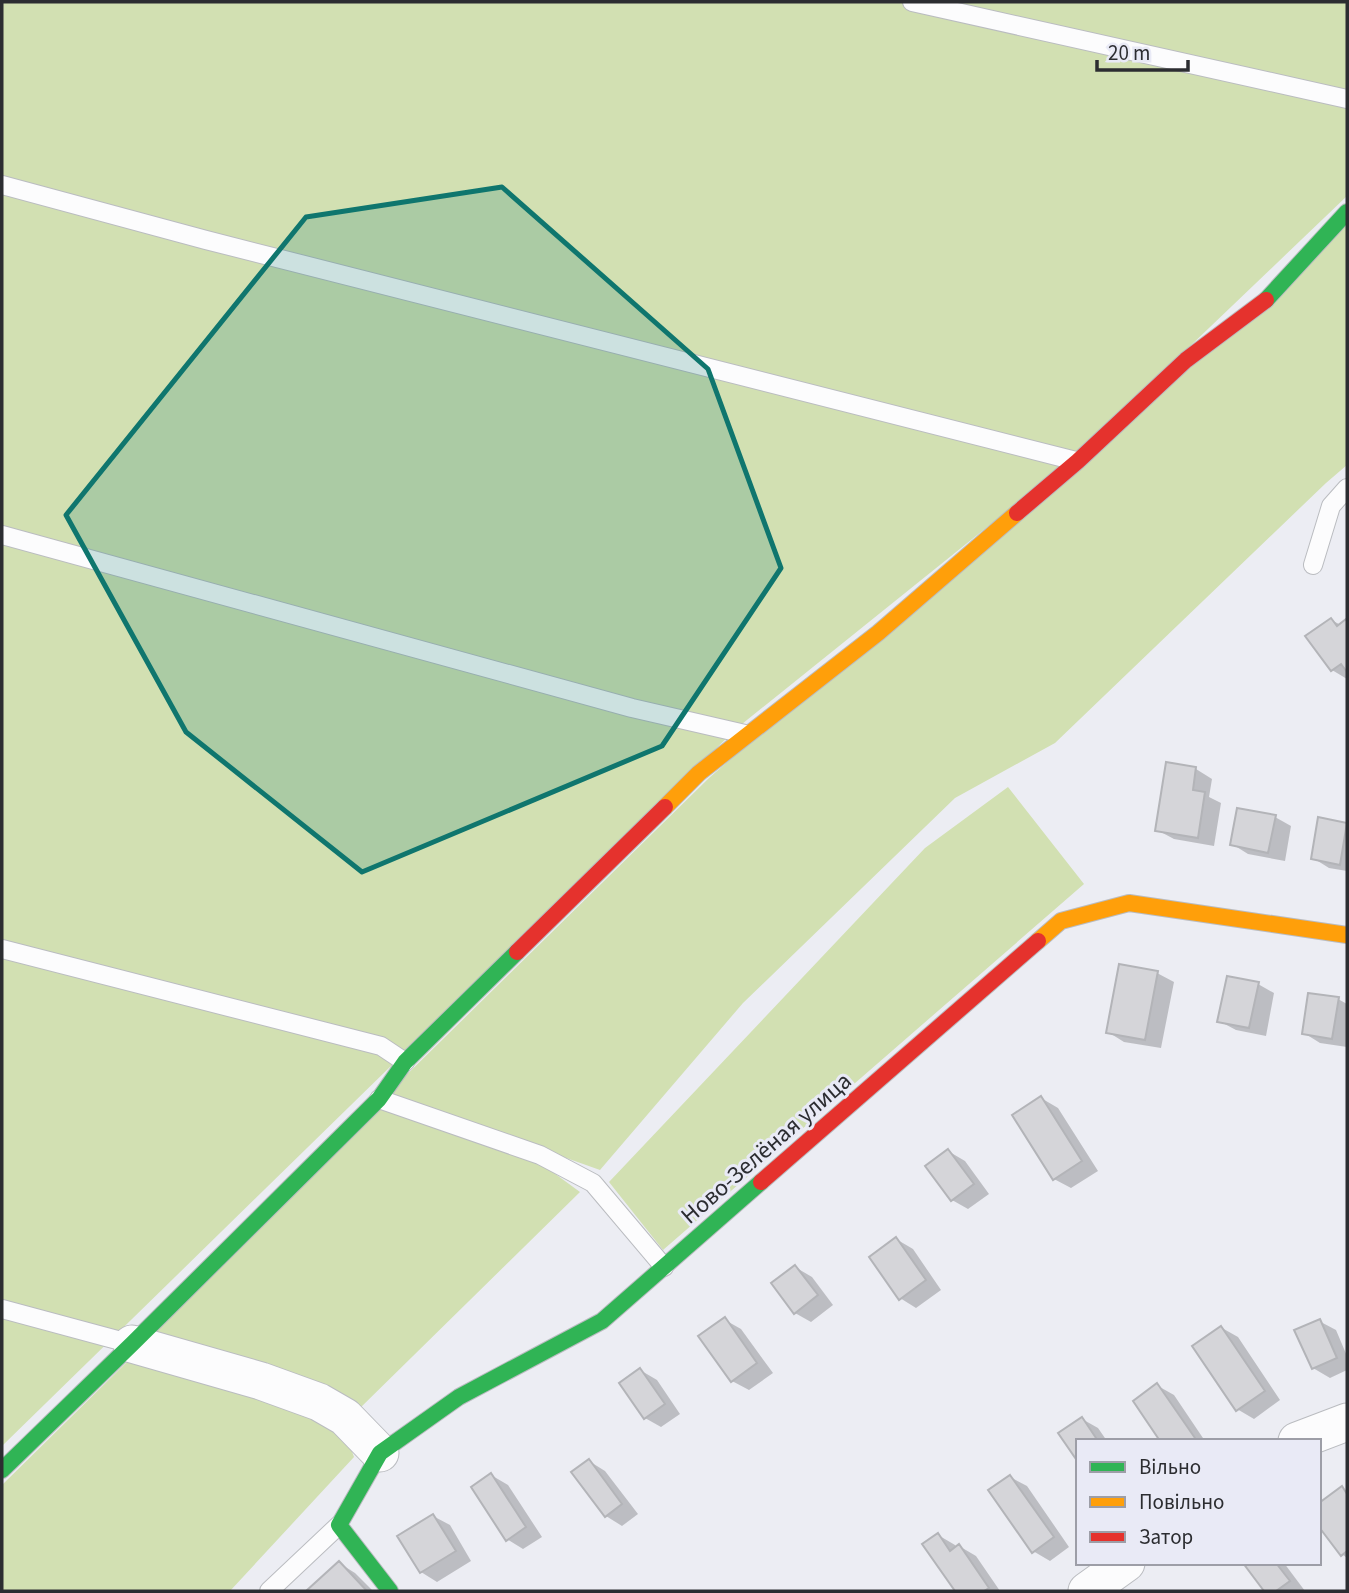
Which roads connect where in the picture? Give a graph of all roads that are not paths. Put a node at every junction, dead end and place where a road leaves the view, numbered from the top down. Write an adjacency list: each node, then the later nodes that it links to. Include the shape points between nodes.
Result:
1 (912, 2): 2 (lane)
2 (1347, 99)
3 (2, 185): 5 (lane)
4 (1347, 212): 5 (street, via 1267,299 1186,359)
5 (1078, 461): 9 (street, via 878,633)
6 (1347, 488): 8 (lane, via 1331,506)
7 (2, 535): 9 (lane, via 632,708)
8 (1314, 565)
9 (747, 735): 12 (street, via 699,774)
10 (1347, 935): 14 (street, Ново-Зелёная улица, via 1129,903 1061,921)
11 (2, 949): 12 (lane, via 381,1046)
12 (405, 1062): 13 (street)
13 (379, 1099): 14 (lane, via 540,1155 593,1183); 16 (street)
14 (664, 1267): 19 (street, Ново-Зелёная улица, via 602,1321 459,1397)
15 (2, 1309): 16 (lane)
16 (132, 1344): 19 (street, via 319,1402 345,1417); 20 (street)
17 (1347, 1422): 18 (street)
18 (1302, 1439)
19 (380, 1453): 21 (street, Ново-Зелёная улица)
20 (2, 1470)
21 (339, 1525): 23 (lane); 24 (street)
22 (1123, 1565): 25 (street)
23 (269, 1591)
24 (390, 1591)
25 (1087, 1591)

